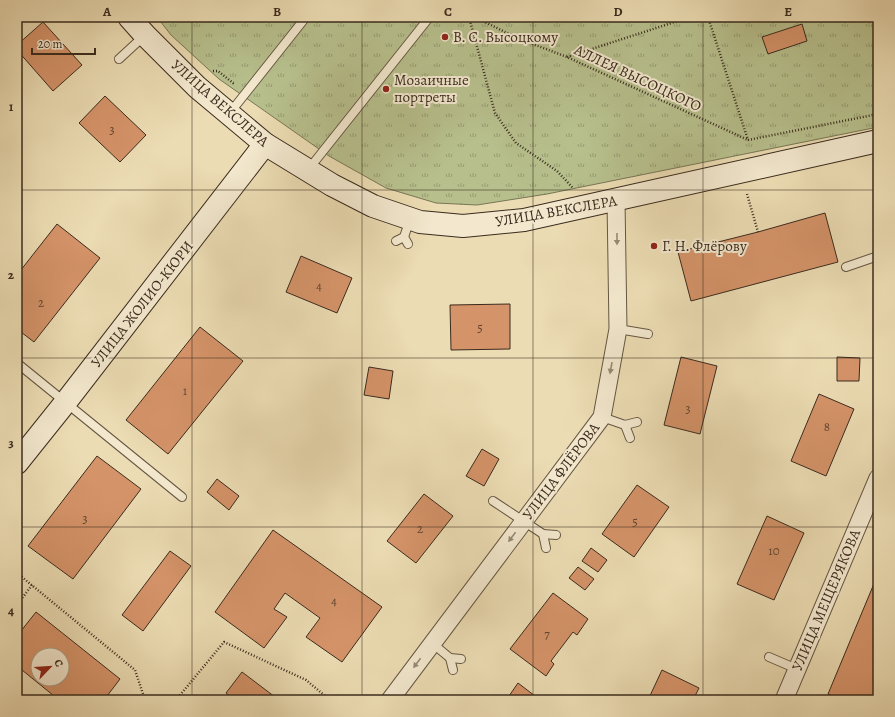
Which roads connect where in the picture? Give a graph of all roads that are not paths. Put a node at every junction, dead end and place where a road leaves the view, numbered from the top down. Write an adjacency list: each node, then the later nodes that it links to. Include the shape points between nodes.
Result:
1 (129, 17): 4 (street, УЛИЦА ВЕКСЛЕРА)
2 (306, 17): 6 (lane)
3 (425, 17): 9 (lane, via 428,19)
4 (145, 35): 5 (lane); 6 (street, УЛИЦА ВЕКСЛЕРА)
5 (119, 59)
6 (229, 114): 8 (street, УЛИЦА ВЕКСЛЕРА)
7 (878, 141): 10 (street, УЛИЦА ВЕКСЛЕРА)
8 (265, 144): 9 (street, УЛИЦА ВЕКСЛЕРА); 19 (street, УЛИЦА ЖОЛИО-КЮРИ)
9 (308, 171): 11 (street, УЛИЦА ВЕКСЛЕРА, via 373,206)
10 (616, 200): 11 (street, УЛИЦА ВЕКСЛЕРА, via 524,220 463,226 420,222); 16 (street, УЛИЦА ФЛЁРОВА, one-way to 16)
11 (407, 228): 12 (lane); 13 (lane)
12 (396, 241)
13 (408, 244)
14 (878, 256): 15 (lane)
15 (846, 266)
16 (618, 329): 17 (lane); 20 (street, УЛИЦА ФЛЁРОВА, one-way to 20)
17 (648, 334)
18 (17, 363): 19 (lane)
19 (65, 403): 24 (street, УЛИЦА ЖОЛИО-КЮРИ); 26 (lane)
20 (602, 417): 22 (lane); 28 (street, УЛИЦА ФЛЁРОВА)
21 (637, 422): 22 (lane)
22 (625, 425): 23 (lane)
23 (630, 438)
24 (17, 463)
25 (878, 478): 36 (street, УЛИЦА МЕЩЕРЯКОВА)
26 (182, 497)
27 (493, 501): 28 (lane)
28 (524, 522): 29 (lane); 32 (street, УЛИЦА ФЛЁРОВА, one-way to 32)
29 (543, 534): 30 (lane); 31 (lane)
30 (556, 535)
31 (546, 548)
32 (432, 644): 34 (lane); 39 (street, УЛИЦА ФЛЁРОВА, one-way to 39)
33 (769, 657): 36 (lane)
34 (450, 658): 35 (lane); 37 (lane)
35 (461, 659)
36 (797, 669): 38 (street, УЛИЦА МЕЩЕРЯКОВА)
37 (453, 670)
38 (787, 699)
39 (390, 700)

